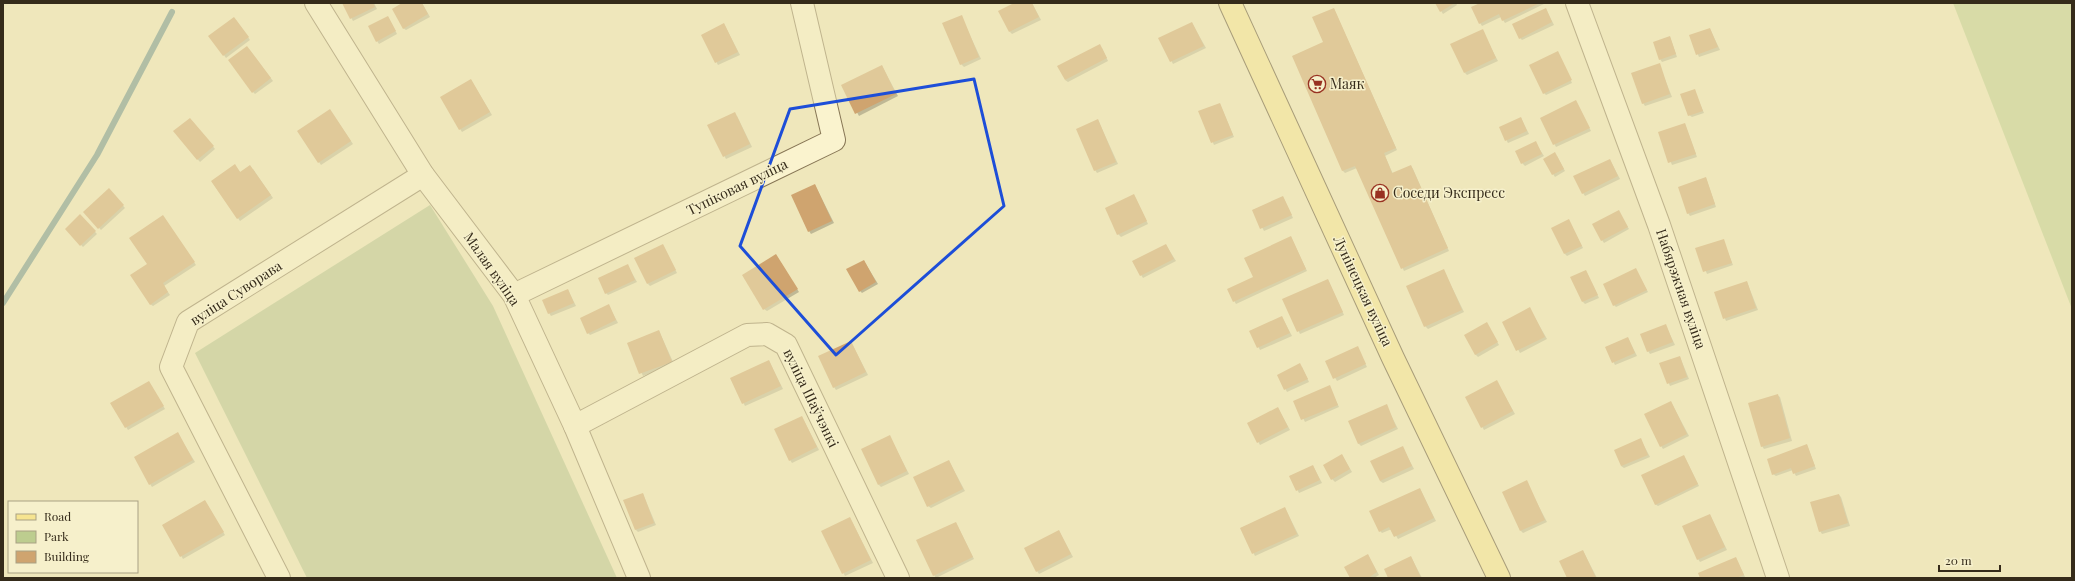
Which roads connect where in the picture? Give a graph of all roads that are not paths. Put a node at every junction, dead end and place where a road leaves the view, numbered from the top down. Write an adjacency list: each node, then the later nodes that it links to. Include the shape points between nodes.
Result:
1 (316, 3): 5 (street, Малая вуліца)
2 (802, 3): 6 (street, Тупіковая вуліца, via 834,140)
3 (1230, 3): 11 (main road, Лунінецкая вуліца, via 1393,358)
4 (1577, 3): 12 (street, Набярэжная вуліца, via 1660,225)
5 (423, 175): 6 (street, Малая вуліца); 8 (street, вуліца Суворава, via 188,322 171,367)
6 (514, 295): 7 (street, Малая вуліца)
7 (575, 426): 9 (street, Малая вуліца); 10 (street, вуліца Шаўчэнкі, via 747,335 767,334 786,345)
8 (279, 578)
9 (639, 578)
10 (898, 578)
11 (1499, 578)
12 (1778, 578)

